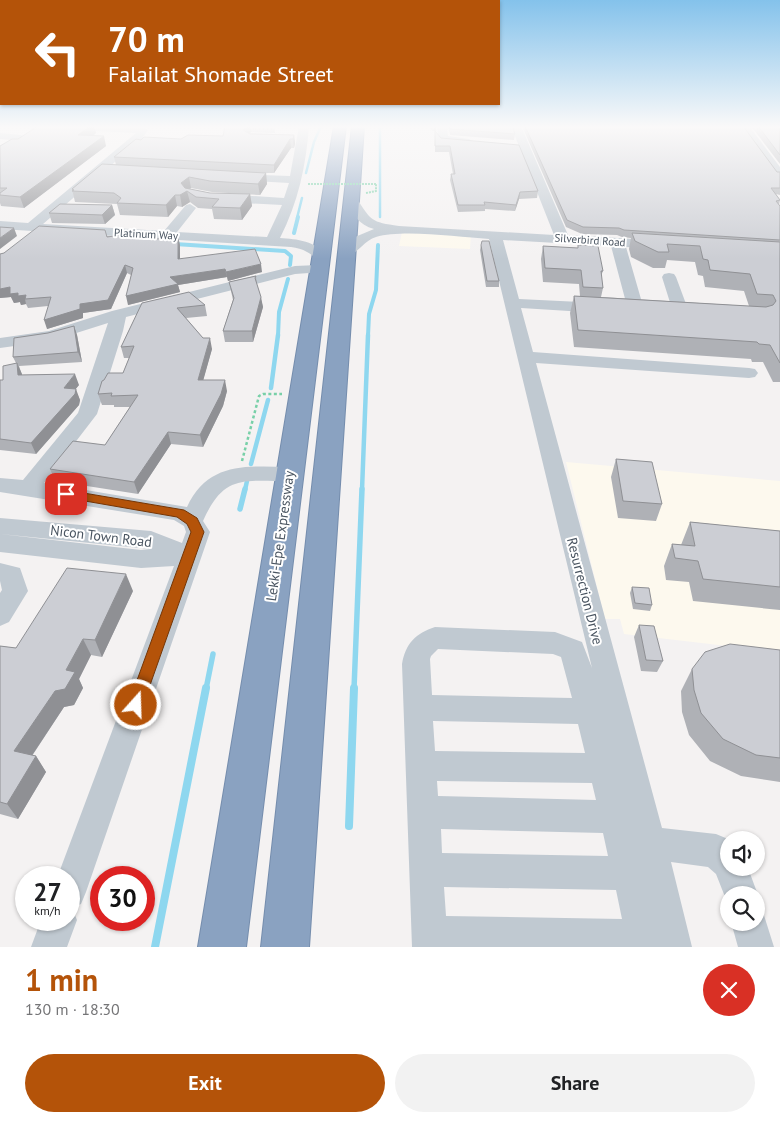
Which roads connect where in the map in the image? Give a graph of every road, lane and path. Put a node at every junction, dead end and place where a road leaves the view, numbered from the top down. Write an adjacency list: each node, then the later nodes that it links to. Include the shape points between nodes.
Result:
1 (100, 170): 14 (street)
2 (103, 170): 7 (street)
3 (296, 170): 9 (street)
4 (333, 170): 19 (highway, Lekki-Epe Expressway)
5 (365, 170): 11 (highway, Lekki-Epe Expressway)
6 (530, 170): 25 (street)
7 (118, 171)
8 (230, 176): 9 (street)
9 (295, 180): 13 (street)
10 (308, 184): 11 (path, bridge)
11 (368, 192): 21 (street, via 356,210 363,220); 30 (highway, Lekki-Epe Expressway)
12 (209, 197): 13 (street)
13 (290, 202): 27 (street)
14 (55, 207): 15 (street); 22 (street)
15 (72, 208)
16 (190, 208): 18 (street)
17 (124, 220): 18 (street)
18 (178, 223): 24 (street)
19 (325, 224): 28 (street, Platinum Way, via 319,231); 30 (highway, Lekki-Epe Expressway)
20 (0, 226): 22 (street, Platinum Way)
21 (399, 230): 23 (street, Silverbird Road); 30 (street, via 366,235)
22 (31, 231): 24 (street, Platinum Way)
23 (495, 234): 25 (street, Silverbird Road); 32 (street, Resurrection Drive)
24 (167, 236): 27 (street, Platinum Way)
25 (562, 238): 26 (street, Silverbird Road)
26 (617, 241): 29 (street, Silverbird Road); 33 (street)
27 (271, 242): 28 (street, Platinum Way)
28 (291, 243): 30 (street, Platinum Way, via 309,247)
29 (684, 246)
30 (328, 260): 35 (street); 41 (highway, Lekki-Epe Expressway); 68 (highway, Lekki-Epe Expressway)
31 (669, 277): 34 (street)
32 (512, 304): 33 (street, via 602,300); 38 (street, Resurrection Drive)
33 (636, 310): 34 (street)
34 (681, 312): 36 (street)
35 (118, 314): 37 (street, via 51,336); 44 (street, via 87,414)
36 (701, 314)
37 (0, 343)
38 (525, 357): 39 (street); 57 (street, Resurrection Drive)
39 (750, 373)
40 (287, 394): 42 (path, via 259,396)
41 (289, 474): 42 (street); 67 (highway, Lekki-Epe Expressway)
42 (235, 475): 45 (street, via 214,484 199,504)
43 (0, 485): 44 (street)
44 (28, 488): 45 (street, via 180,514)
45 (192, 521): 48 (street, via 198,532)
46 (0, 526): 48 (street, Nicon Town Road, via 151,540)
47 (0, 543): 48 (street, Nicon Town Road, via 141,559)
48 (189, 556): 59 (street)
49 (0, 572): 50 (street, via 11,575 16,591)
50 (0, 615)
51 (418, 708): 52 (street); 52 (street, via 417,654 424,644 435,638 564,645 572,650); 53 (street)
52 (589, 711): 54 (street)
53 (421, 766): 54 (street); 55 (street)
54 (604, 768): 56 (street)
55 (423, 812): 56 (street); 60 (street)
56 (615, 817): 61 (street)
57 (650, 843): 58 (street, via 716,851); 65 (street, Resurrection Drive)
58 (720, 855)
59 (78, 866)
60 (426, 870): 61 (street); 64 (street)
61 (629, 873): 65 (street)
62 (55, 931): 66 (street)
63 (752, 931): 69 (street)
64 (429, 941): 65 (street)
65 (655, 944)
66 (49, 947)
67 (222, 947)
68 (285, 947)
69 (756, 947)

